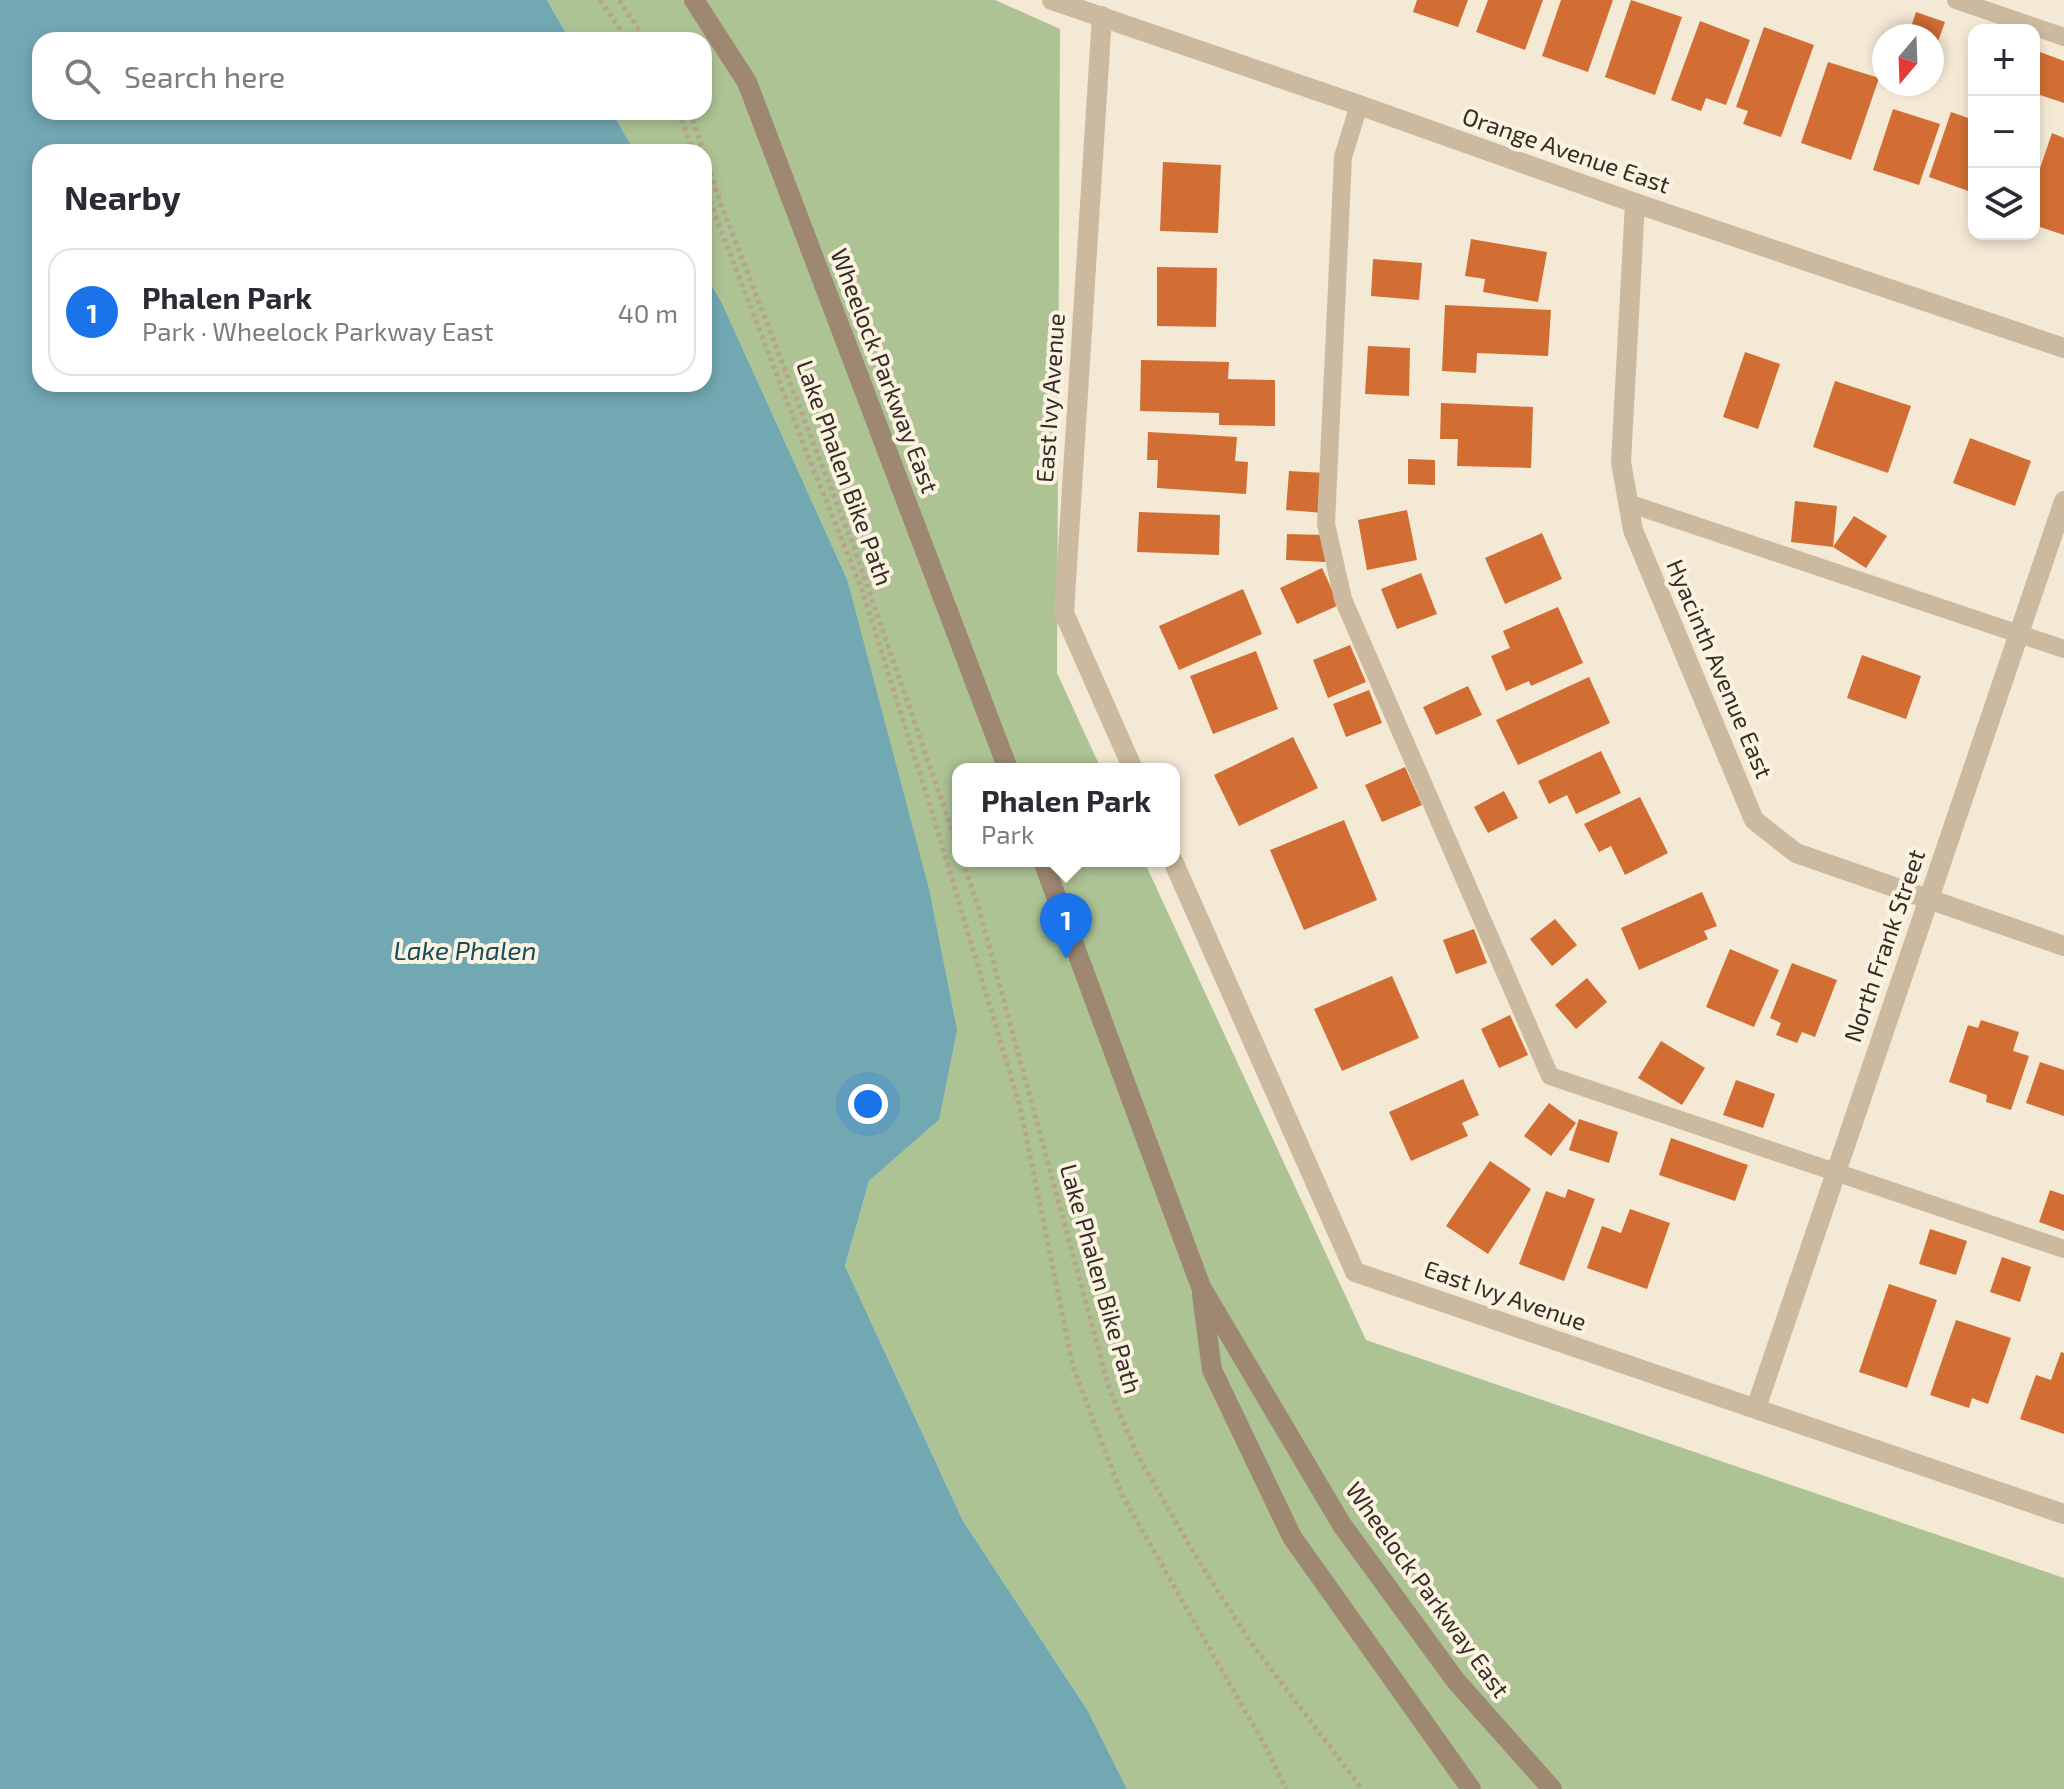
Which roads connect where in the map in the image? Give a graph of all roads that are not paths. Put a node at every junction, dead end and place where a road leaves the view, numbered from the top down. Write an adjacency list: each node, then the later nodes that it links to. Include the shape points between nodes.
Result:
1 (694, 0): 13 (street, Wheelock Parkway East, via 747,82)
2 (1052, 0): 4 (street, Orange Avenue East)
3 (1956, 0): 5 (lane)
4 (1102, 16): 6 (street, Orange Avenue East); 14 (street, East Ivy Avenue, via 1064,613)
5 (2064, 37)
6 (1359, 105): 7 (street, Orange Avenue East); 19 (lane, via 1343,157 1326,524 1343,599 1550,1076)
7 (1635, 203): 8 (street, Orange Avenue East); 10 (street, Hyacinth Avenue East, via 1621,462)
8 (2064, 348)
9 (2064, 501): 11 (street, North Frank Street)
10 (1628, 503): 11 (lane); 17 (street, Hyacinth Avenue East, via 1633,530 1754,820 1796,853)
11 (2019, 634): 12 (lane); 17 (street, North Frank Street)
12 (2064, 649)
13 (1006, 763)
14 (1130, 763)
15 (1045, 867): 21 (street, Wheelock Parkway East)
16 (1176, 867): 22 (street, East Ivy Avenue, via 1355,1272)
17 (1928, 899): 18 (street, Hyacinth Avenue East); 19 (street, North Frank Street)
18 (2064, 946)
19 (1835, 1173): 20 (lane); 22 (street, North Frank Street)
20 (2064, 1249)
21 (1201, 1287): 24 (street, Wheelock Parkway East, via 1212,1370 1292,1537); 25 (street, Wheelock Parkway East, via 1342,1525 1456,1681)
22 (1756, 1408): 23 (street, East Ivy Avenue)
23 (2064, 1514)
24 (1471, 1789)
25 (1552, 1789)

